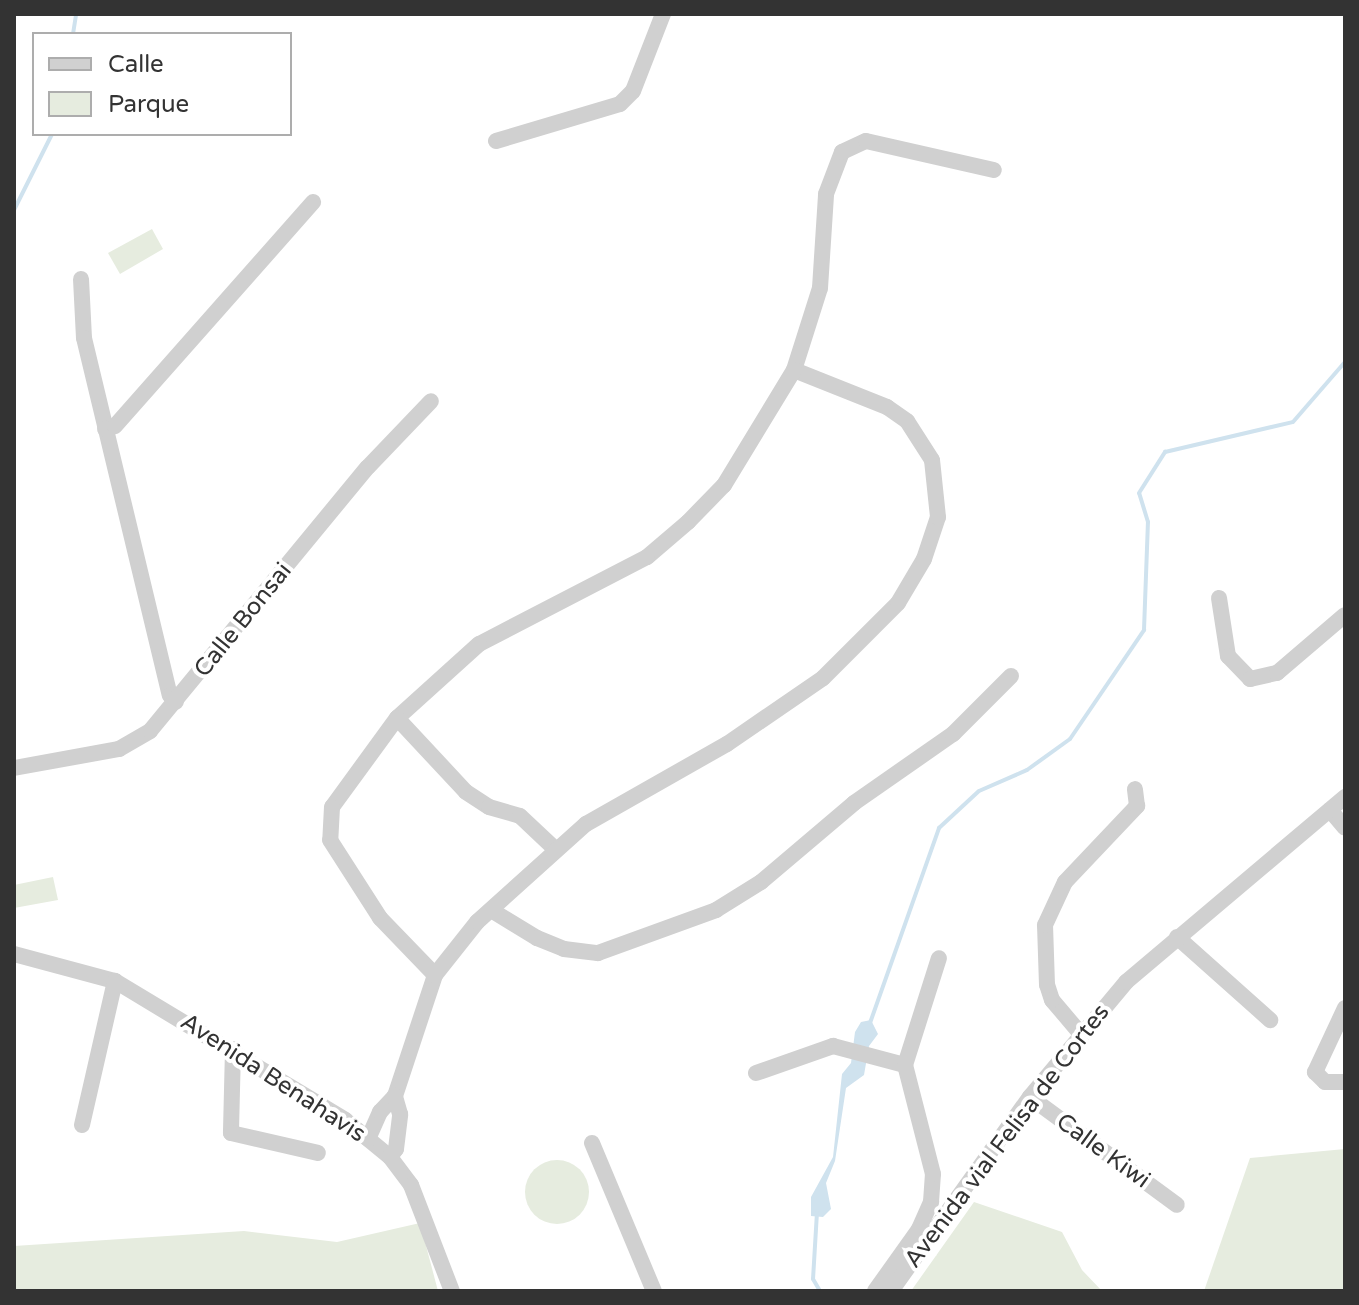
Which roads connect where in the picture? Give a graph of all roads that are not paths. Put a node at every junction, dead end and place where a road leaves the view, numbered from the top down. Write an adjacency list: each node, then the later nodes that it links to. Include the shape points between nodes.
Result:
1 (663, 14): 2 (street, via 633,91 620,104)
2 (496, 141)
3 (994, 170): 6 (street, via 866,141 842,152 826,194 820,288)
4 (313, 202): 8 (street, via 115,426)
5 (81, 279): 8 (street, via 84,338)
6 (794, 370): 13 (street, via 731,474 688,522 647,557 479,644); 19 (street, via 887,407 921,439 939,487 934,538 924,559 889,613 823,678 727,744 586,824)
7 (431, 401): 12 (street, Calle Bonsai, via 368,467)
8 (105, 429): 12 (street, via 170,695)
9 (1219, 598): 10 (street, via 1228,656 1250,679 1277,673)
10 (1345, 615)
11 (1011, 676): 20 (street, via 953,734 854,803 761,882 716,910 598,953 564,949)
12 (176, 702): 14 (street, Calle Bonsai, via 150,731 119,749)
13 (397, 718): 19 (street, via 476,801 520,816); 24 (street, via 332,807 330,840 380,918)
14 (14, 768)
15 (1135, 789): 28 (street, via 1137,806 1065,882 1045,925 1047,985 1052,1000)
16 (1345, 797): 17 (street, Avenida vial Felisa de Cortes)
17 (1330, 810): 18 (street); 21 (street, Avenida vial Felisa de Cortes)
18 (1345, 828)
19 (555, 849): 20 (street)
20 (491, 910): 24 (street)
21 (1177, 937): 27 (street); 28 (street, Avenida vial Felisa de Cortes)
22 (14, 954): 25 (street, Avenida Benahavis)
23 (939, 958): 30 (street)
24 (435, 975): 33 (street)
25 (115, 981): 29 (street, Avenida Benahavis); 35 (street)
26 (1345, 1008): 32 (street, via 1315,1072 1325,1082)
27 (1270, 1020)
28 (1080, 1033): 34 (street, Avenida vial Felisa de Cortes)
29 (233, 1049): 36 (street, Avenida Benahavis); 38 (street, via 231,1133)
30 (905, 1065): 31 (street, via 833,1046); 43 (street, via 933,1174 931,1202 919,1229)
31 (756, 1073)
32 (1345, 1082)
33 (395, 1096): 36 (street, via 380,1112); 39 (street, via 400,1114 396,1149)
34 (1030, 1097): 40 (street, Calle Kiwi); 44 (street, Avenida vial Felisa de Cortes)
35 (82, 1125)
36 (368, 1139): 39 (street, Avenida Benahavis)
37 (592, 1143): 42 (street)
38 (318, 1153)
39 (390, 1157): 41 (street, Avenida Benahavis, via 427,1220)
40 (1177, 1205)
41 (452, 1291)
42 (654, 1291)
43 (875, 1291)
44 (891, 1291)

